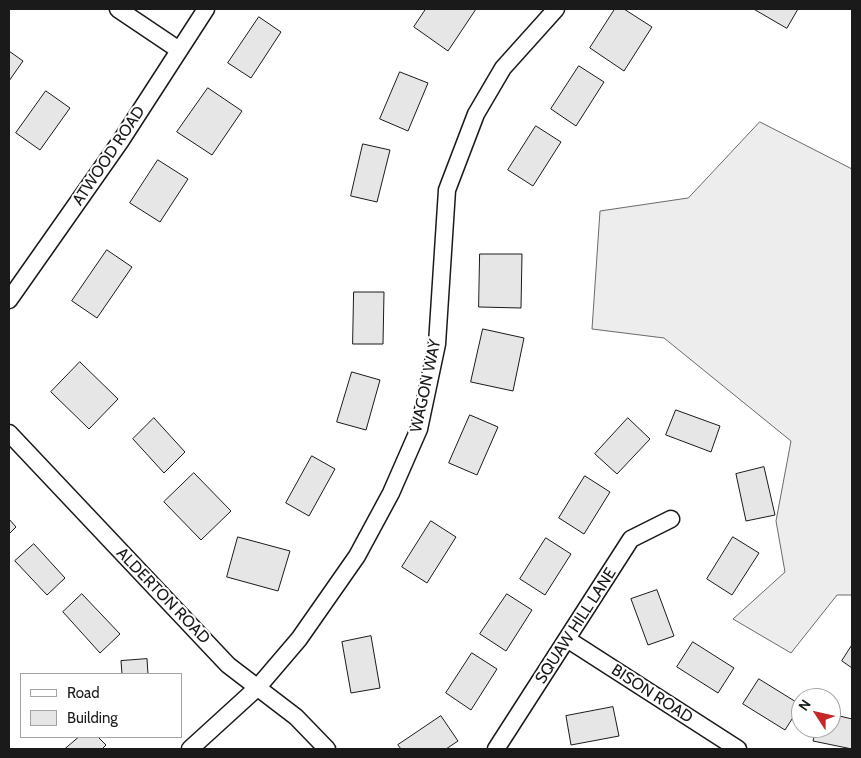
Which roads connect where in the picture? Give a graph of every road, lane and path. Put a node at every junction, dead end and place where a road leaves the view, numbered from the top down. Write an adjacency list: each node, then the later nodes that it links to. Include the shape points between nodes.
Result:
1 (118, 9): 4 (street)
2 (206, 9): 4 (street, ATWOOD ROAD)
3 (556, 9): 9 (street, WAGON WAY, via 503,68 476,114 447,190 437,344 419,429 395,484 357,556 299,639)
4 (179, 50): 5 (street, ATWOOD ROAD, via 120,142)
5 (9, 300)
6 (9, 433): 9 (street, ALDERTON ROAD, via 228,664)
7 (671, 519): 8 (street, SQUAW HILL LANE, via 631,539)
8 (567, 640): 12 (street, SQUAW HILL LANE); 13 (street, BISON ROAD)
9 (258, 687): 10 (street, WAGON WAY); 11 (street, ALDERTON ROAD)
10 (190, 749)
11 (327, 749)
12 (496, 749)
13 (738, 749)

